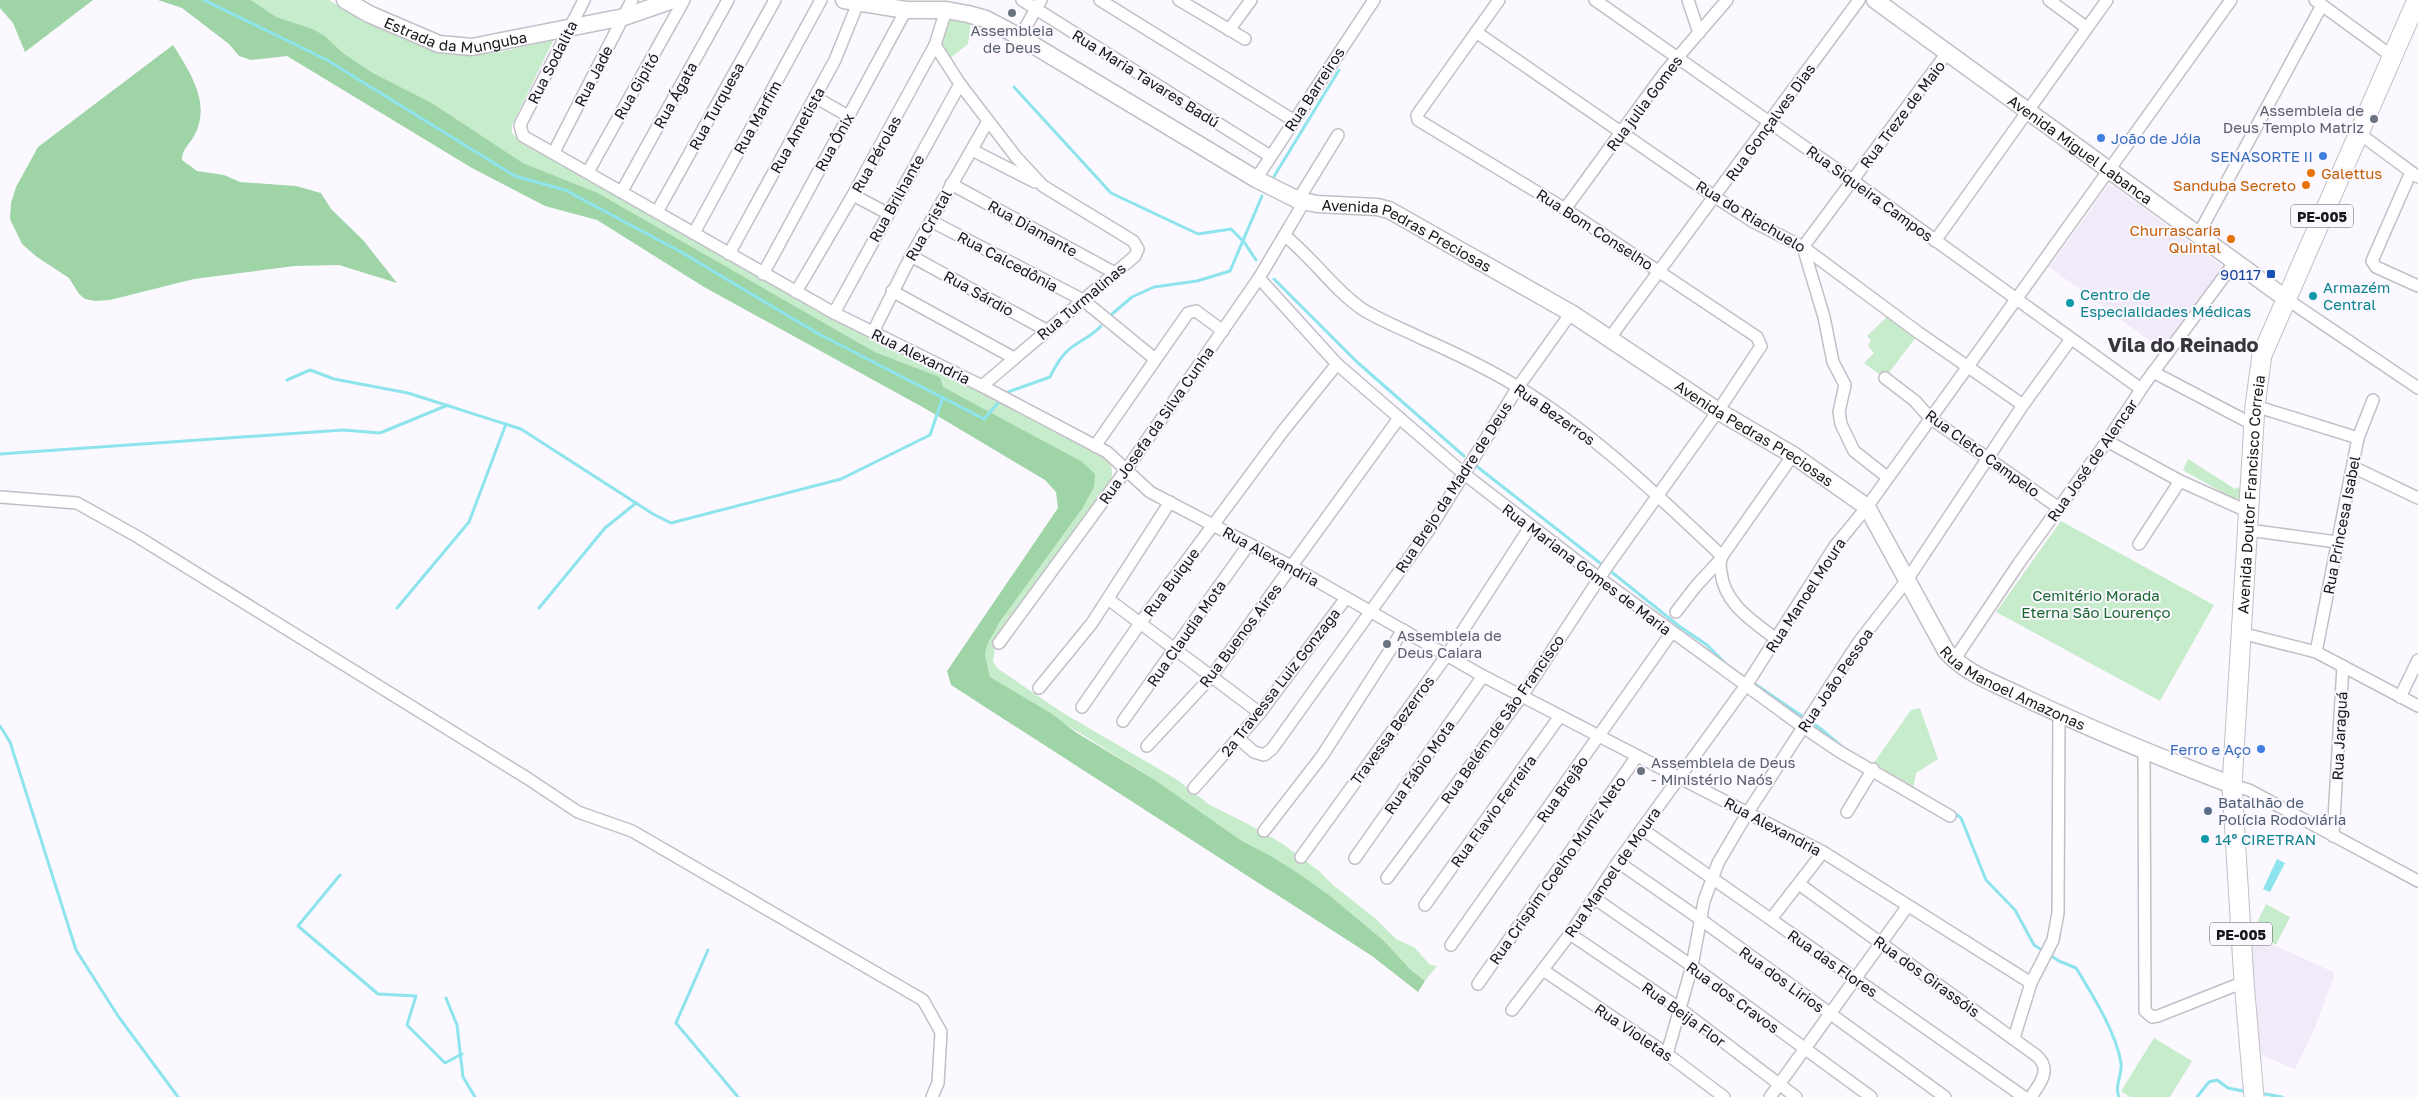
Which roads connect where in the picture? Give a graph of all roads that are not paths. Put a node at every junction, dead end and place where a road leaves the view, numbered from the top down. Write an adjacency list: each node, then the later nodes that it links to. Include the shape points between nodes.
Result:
1 (344, 0): 31 (main road, Estrada da Munguba, via 414,34 439,44 455,46 490,44)
2 (584, 0): 31 (street, Rua Sodalita)
3 (632, 0): 30 (street, Rua Jade)
4 (673, 0): 30 (main road, Estrada da Munguba)
5 (684, 0): 57 (street, Rua Gipitó)
6 (728, 0): 63 (street, Rua Ágata)
7 (775, 0): 68 (street, Rua Turquesa)
8 (821, 0): 71 (street, Rua Marfim)
9 (1022, 0): 27 (street, Rua Maria Tavares Badú)
10 (1100, 0): 46 (street)
11 (1179, 0): 33 (street)
12 (1251, 0): 33 (street)
13 (1374, 0): 46 (street, Rua Barreiros)
14 (1499, 0): 34 (street)
15 (1596, 0): 40 (street, Rua Siqueira Campos)
16 (1688, 0): 35 (street)
17 (1727, 0): 35 (street, Rua julia Gomes)
18 (1859, 0): 48 (street, Rua Gonçalves Dias)
19 (1875, 0): 39 (main road, Avenida Miguel Labanca)
20 (2049, 0): 32 (street)
21 (2107, 0): 32 (street)
22 (2231, 0): 56 (street, Rua Manoel Moura)
23 (2418, 0): 41 (main road, Avenida Doutor Francisco Correia / PE-005)
24 (851, 2): 28 (main road, Avenida Pedras Preciosas); 43 (street, Rua Ametista, via 845,38)
25 (2318, 3): 41 (street); 73 (street)
26 (928, 5): 28 (main road, Avenida Pedras Preciosas); 29 (main road, Avenida Pedras Preciosas)
27 (1039, 5): 36 (street); 55 (street, Rua Maria Tavares Badú)
28 (906, 10): 45 (street, Rua Ônix)
29 (946, 10): 36 (main road, Avenida Pedras Preciosas, via 986,19); 38 (street, Rua Pérolas)
30 (624, 17): 31 (main road, Estrada da Munguba); 54 (street, Rua Jade)
31 (570, 27): 49 (street, Rua Sodalita)
32 (2087, 28): 44 (street)
33 (1229, 30): 37 (street)
34 (1476, 32): 50 (street, Rua do Riachuelo); 67 (street, Rua Bom Conselho, via 1417,114 1420,122)
35 (1699, 33): 40 (street, Rua julia Gomes)
36 (1020, 37): 59 (main road, Avenida Pedras Preciosas)
37 (1245, 39)
38 (935, 45): 42 (street, Rua Turmalinas); 64 (street, Rua Pérolas)
39 (1947, 53): 44 (main road, Avenida Miguel Labanca); 60 (street, Rua Treze de Maio)
40 (1678, 57): 48 (street, Rua Siqueira Campos); 50 (street, Rua julia Gomes)
41 (2392, 57): 51 (main road, Avenida Doutor Francisco Correia / PE-005)
42 (960, 84): 47 (street, Rua Turmalinas); 69 (street, Rua Brilhante)
43 (815, 97): 45 (street); 76 (street, Rua Ametista)
44 (2028, 112): 56 (main road, Avenida Miguel Labanca); 74 (street)
45 (848, 116): 81 (street, Rua Ônix)
46 (1293, 120): 55 (street, Rua Barreiros)
47 (988, 121): 53 (street, Rua Cristal); 62 (street, Rua Turmalinas)
48 (1770, 121): 60 (street, Rua Siqueira Campos); 65 (street, Rua Gonçalves Dias)
49 (520, 125): 54 (street, Rua Alexandria, via 524,136)
50 (1622, 133): 65 (street, Rua do Riachuelo); 67 (street, Rua julia Gomes)
51 (2360, 134): 58 (street); 86 (main road, Avenida Doutor Francisco Correia / PE-005)
52 (1338, 135): 66 (street, Rua Josefa da Silva Cunha)
53 (972, 150): 61 (street, Rua Cristal); 62 (street)
54 (554, 152): 57 (street, Rua Alexandria)
55 (1270, 156): 59 (street, Rua Barreiros)
56 (2108, 170): 73 (main road, Avenida Miguel Labanca); 87 (street, Rua Manoel Moura)
57 (588, 172): 63 (street, Rua Alexandria)
58 (2415, 175): 83 (street, via 2372,261 2376,267)
59 (1256, 179): 66 (main road, Avenida Pedras Preciosas)
60 (1852, 180): 74 (street, Rua Siqueira Campos); 75 (street, Rua Treze de Maio)
61 (951, 184): 70 (street, Rua Cristal); 80 (street, Rua Diamante)
62 (1043, 186): 80 (street, Rua Turmalinas, via 1133,241 1137,253)
63 (622, 191): 68 (street, Rua Alexandria)
64 (853, 195): 69 (street); 85 (street, Rua Pérolas)
65 (1715, 197): 75 (street, Rua do Riachuelo, via 1752,221); 79 (street, Rua Gonçalves Dias)
66 (1301, 201): 72 (street, Rua Josefa da Silva Cunha); 90 (main road, Avenida Pedras Preciosas, via 1377,206 1388,210)
67 (1565, 209): 79 (street, Rua Bom Conselho)
68 (657, 212): 71 (street, Rua Alexandria)
69 (887, 213): 89 (street, Rua Brilhante)
70 (931, 221): 77 (street, Rua Cristal); 88 (street, Rua Calcedônia)
71 (694, 233): 76 (street, Rua Alexandria)
72 (1285, 236): 82 (street, Rua Josefa da Silva Cunha); 105 (street, Rua Bezerros, via 1360,307 1375,317)
73 (2197, 236): 78 (main road, Avenida Miguel Labanca)
74 (1935, 240): 87 (street, Rua Siqueira Campos)
75 (1803, 247): 100 (street, Rua do Riachuelo); 121 (street, via 1824,317 1833,362 1845,385 1839,412 1841,424 1854,451)
76 (729, 254): 81 (street, Rua Alexandria)
77 (912, 256): 84 (street, Rua Cristal); 91 (street, Rua Sárdio)
78 (2234, 262): 86 (main road, Avenida Miguel Labanca); 101 (street, Rua José de Alencar)
79 (1658, 270): 94 (street, Rua Gonçalves Dias); 96 (street, Rua Bom Conselho, via 1757,337)
80 (1115, 273): 88 (street, Rua Turmalinas)
81 (762, 274): 85 (street, Rua Alexandria)
82 (1259, 278): 92 (street, Rua Josefa da Silva Cunha); 99 (street, Rua Mariana Gomes de Maria)
83 (2418, 286)
84 (892, 291): 93 (street, Rua Cristal); 97 (street)
85 (796, 292): 89 (street, Rua Alexandria)
86 (2285, 298): 103 (street); 110 (main road, Avenida Doutor Francisco Correia / PE-005, via 2259,366)
87 (2016, 299): 95 (street, Rua Siqueira Campos); 100 (street, Rua Manoel Moura)
88 (1083, 300): 91 (street, Rua Turmalinas); 98 (street, Rua Calcedônia)
89 (834, 313): 93 (street, Rua Alexandria)
90 (1572, 313): 94 (main road, Avenida Pedras Preciosas); 105 (street, Rua Brejo da Madre de Deus)
91 (1046, 330): 97 (street, Rua Turmalinas)
92 (1223, 331): 98 (street, via 1196,311 1190,312); 119 (street, Rua Josefa da Silva Cunha)
93 (873, 332): 104 (street, Rua Alexandria)
94 (1608, 339): 109 (main road, Avenida Pedras Preciosas)
95 (2071, 339): 106 (street, Rua Siqueira Campos); 108 (street, Rua João Pessoa)
96 (1761, 346): 109 (street, Rua Belém de São Francisco)
97 (1014, 358): 104 (street, Rua Turmalinas)
98 (1154, 359): 115 (street)
99 (1337, 364): 111 (street, Rua Mariana Gomes de Maria); 130 (street, Rua Buique, via 1307,399)
100 (1966, 366): 108 (street, Rua do Riachuelo); 112 (street, Rua Manoel Moura)
101 (2153, 372): 106 (street, Rua José de Alencar); 110 (street)
102 (1885, 378): 112 (street, Rua Cleto Campelo)
103 (2417, 385)
104 (982, 386): 115 (street, Rua Alexandria)
105 (1518, 387): 120 (street, Rua Brejo da Madre de Deus); 123 (street, Rua Bezerros, via 1593,441)
106 (2141, 389): 114 (street, Rua José de Alencar)
107 (2373, 400): 113 (street, Rua Princesa Isabel)
108 (2023, 405): 117 (street, Rua João Pessoa)
109 (1718, 412): 116 (main road, Avenida Pedras Preciosas); 123 (street, Rua Belém de São Francisco)
110 (2254, 415): 113 (street); 129 (main road, Avenida Doutor Francisco Correia / PE-005)
111 (1399, 418): 120 (street, Rua Mariana Gomes de Maria); 136 (street, Rua Buenos Aires)
112 (1930, 418): 117 (street, Rua Cleto Campelo); 121 (street, Rua Manoel Moura)
113 (2358, 438): 118 (street, Rua Princesa Isabel)
114 (2107, 441): 122 (street); 128 (street, Rua José de Alencar)
115 (1095, 446): 119 (street, Rua Alexandria, via 1107,452)
116 (1793, 455): 127 (main road, Avenida Pedras Preciosas); 135 (street)
117 (1987, 458): 128 (street, Rua Cleto Campelo); 138 (street, Rua João Pessoa)
118 (2353, 467): 125 (street); 132 (street, Rua Princesa Isabel)
119 (1126, 470): 126 (street, Rua Alexandria, via 1140,485); 148 (street, Rua Josefa da Silva Cunha)
120 (1462, 473): 131 (street, Rua Mariana Gomes de Maria); 141 (street, Rua Brejo da Madre de Deus, via 1428,530)
121 (1887, 477): 127 (street, Rua Manoel Moura)
122 (2180, 481): 129 (street); 134 (street)
123 (1657, 495): 135 (street, Rua Bezerros); 137 (street, Rua Belém de São Francisco)
124 (0, 497): 213 (street, via 77,503 138,537 578,812 632,831 923,1000 941,1032 938,1082)
125 (2418, 498)
126 (1170, 502): 130 (street, Rua Alexandria); 140 (street)
127 (1867, 507): 138 (main road, Rua Manoel Amazonas); 147 (street, Rua Manoel Moura, via 1835,546)
128 (2059, 508): 152 (street, Rua José de Alencar)
129 (2249, 521): 132 (street); 146 (main road, Avenida Doutor Francisco Correia / PE-005)
130 (1214, 525): 133 (street, Rua Alexandria); 143 (street, Rua Buique)
131 (1530, 527): 137 (street, Rua Mariana Gomes de Maria); 151 (street, Travessa Bezerros)
132 (2337, 542): 150 (street, Rua Princesa Isabel)
133 (1249, 544): 136 (street, Rua Alexandria); 149 (street, Rua Claudia Mota)
134 (2139, 544)
135 (1721, 558): 142 (street); 147 (street, via 1726,592 1734,604)
136 (1291, 566): 139 (street, Rua Alexandria); 155 (street, Rua Buenos Aires)
137 (1599, 578): 145 (street, Rua Mariana Gomes de Maria); 159 (street, Rua Belém de São Francisco)
138 (1907, 580): 152 (main road, Rua Manoel Amazonas); 167 (street, Rua João Pessoa, via 1858,643)
139 (1346, 598): 141 (street, Rua Alexandria); 163 (street, 2ª Travessa Luiz Gonzaga)
140 (1108, 599): 143 (street); 158 (street)
141 (1369, 611): 144 (street, Rua Alexandria); 169 (street, Rua Brejo da Madre de Deus, via 1272,749 1264,755 1254,752)
142 (1676, 612)
143 (1141, 622): 149 (street); 162 (street, Rua Buique)
144 (1403, 630): 151 (street, Rua Alexandria); 181 (street, via 1322,756)
145 (1672, 632): 157 (street, Rua Mariana Gomes de Maria); 168 (street, Rua Brejão)
146 (2241, 633): 150 (street); 175 (main road, PE-005)
147 (1776, 640): 157 (street, Rua Manoel Moura)
148 (999, 643)
149 (1176, 648): 155 (street); 166 (street, Rua Claudia Mota)
150 (2316, 652): 154 (street)
151 (1447, 654): 156 (street, Rua Alexandria); 184 (street, Travessa Bezerros)
152 (1954, 660): 164 (main road, Rua Manoel Amazonas, via 1962,667)
153 (2418, 660): 160 (street)
154 (2343, 666): 160 (street); 182 (street, Rua Jaraguá)
155 (1212, 676): 163 (street); 170 (street, Rua Buenos Aires)
156 (1483, 676): 159 (street, Rua Alexandria); 185 (street, Rua Fábio Mota)
157 (1747, 683): 167 (street, Rua Mariana Gomes de Maria); 174 (street, Rua Manoel de Moura)
158 (1039, 688)
159 (1522, 696): 165 (street, Rua Alexandria); 187 (street, Rua Belém de São Francisco)
160 (2400, 698): 161 (street)
161 (2418, 706)
162 (1082, 707)
163 (1260, 713): 169 (street, 2ª Travessa Luiz Gonzaga)
164 (2059, 714): 171 (main road, Rua Manoel Amazonas); 203 (street, via 2058,913 2047,954)
165 (1560, 716): 168 (street, Rua Alexandria); 192 (street, Rua Flavio Ferreira)
166 (1124, 721)
167 (1804, 726): 173 (street, Rua Mariana Gomes de Maria, via 1840,752); 177 (street, Rua João Pessoa)
168 (1599, 737): 172 (street, Rua Alexandria); 198 (street, Rua Brejão)
169 (1239, 739): 176 (street, 2ª Travessa Luiz Gonzaga)
170 (1147, 746)
171 (2144, 751): 175 (main road, Rua Manoel Amazonas); 202 (street, via 2145,1011 2152,1017 2158,1016)
172 (1637, 756): 174 (street, Rua Alexandria); 204 (street, Rua Crispim Coelho Muniz Neto)
173 (1873, 770): 178 (street); 179 (street, Rua Mariana Gomes de Maria)
174 (1678, 778): 177 (street, Rua Alexandria); 180 (street, Rua Manoel de Moura)
175 (2232, 785): 182 (street, via 2249,790); 202 (main road, PE-005)
176 (1194, 788)
177 (1748, 812): 183 (street, Rua Alexandria); 188 (street, Rua João Pessoa)
178 (1847, 812)
179 (1950, 816)
180 (1642, 829): 186 (street, Rua Manoel de Moura); 188 (street, Rua das Flores)
181 (1264, 831)
182 (2333, 836): 189 (street)
183 (1823, 852): 190 (street); 193 (street, Rua Alexandria)
184 (1301, 856)
185 (1355, 858)
186 (1618, 862): 191 (street, Rua Manoel de Moura); 194 (street, Rua dos Lirios)
187 (1387, 878)
188 (1712, 879): 194 (street, Rua João Pessoa); 195 (street, Rua das Flores)
189 (2418, 881)
190 (1799, 884): 195 (street); 197 (street, Rua dos Girassóis)
191 (1594, 898): 196 (street, Rua Manoel de Moura); 199 (street, Rua dos Cravos)
192 (1425, 905)
193 (1907, 906): 197 (street); 203 (street, Rua Alexandria)
194 (1700, 919): 199 (street, Rua João Pessoa); 207 (street, Rua dos Lirios)
195 (1771, 919): 201 (street, Rua das Flores)
196 (1570, 934): 200 (street, Rua Manoel de Moura); 205 (street, Rua Beija Flor)
197 (1880, 942): 201 (street); 208 (street, Rua dos Girassóis)
198 (1451, 946)
199 (1692, 966): 205 (street, Rua João Pessoa); 209 (street, Rua dos Cravos)
200 (1543, 970): 206 (street, Rua Manoel de Moura); 210 (street, Rua Violetas)
201 (1854, 978): 207 (street); 219 (street, Rua das Flores)
202 (2244, 982): 212 (main road, PE-005)
203 (2031, 983): 208 (street)
204 (1478, 984)
205 (1679, 1008): 210 (street, Rua João Pessoa); 211 (street, Rua Beija Flor)
206 (1512, 1010)
207 (1829, 1013): 209 (street); 218 (street, Rua dos Lirios)
208 (2014, 1038): 220 (street, Rua dos Girassóis, via 2044,1065 2044,1076)
209 (1804, 1049): 211 (street); 217 (street, Rua dos Cravos)
210 (1667, 1054): 214 (street, Rua Violetas)
211 (1779, 1084): 215 (street); 216 (street, Rua Beija Flor)
212 (2253, 1090)
213 (932, 1097)
214 (1724, 1097)
215 (1770, 1097)
216 (1796, 1097)
217 (1871, 1097)
218 (1945, 1097)
219 (2024, 1097)
220 (2031, 1097)

